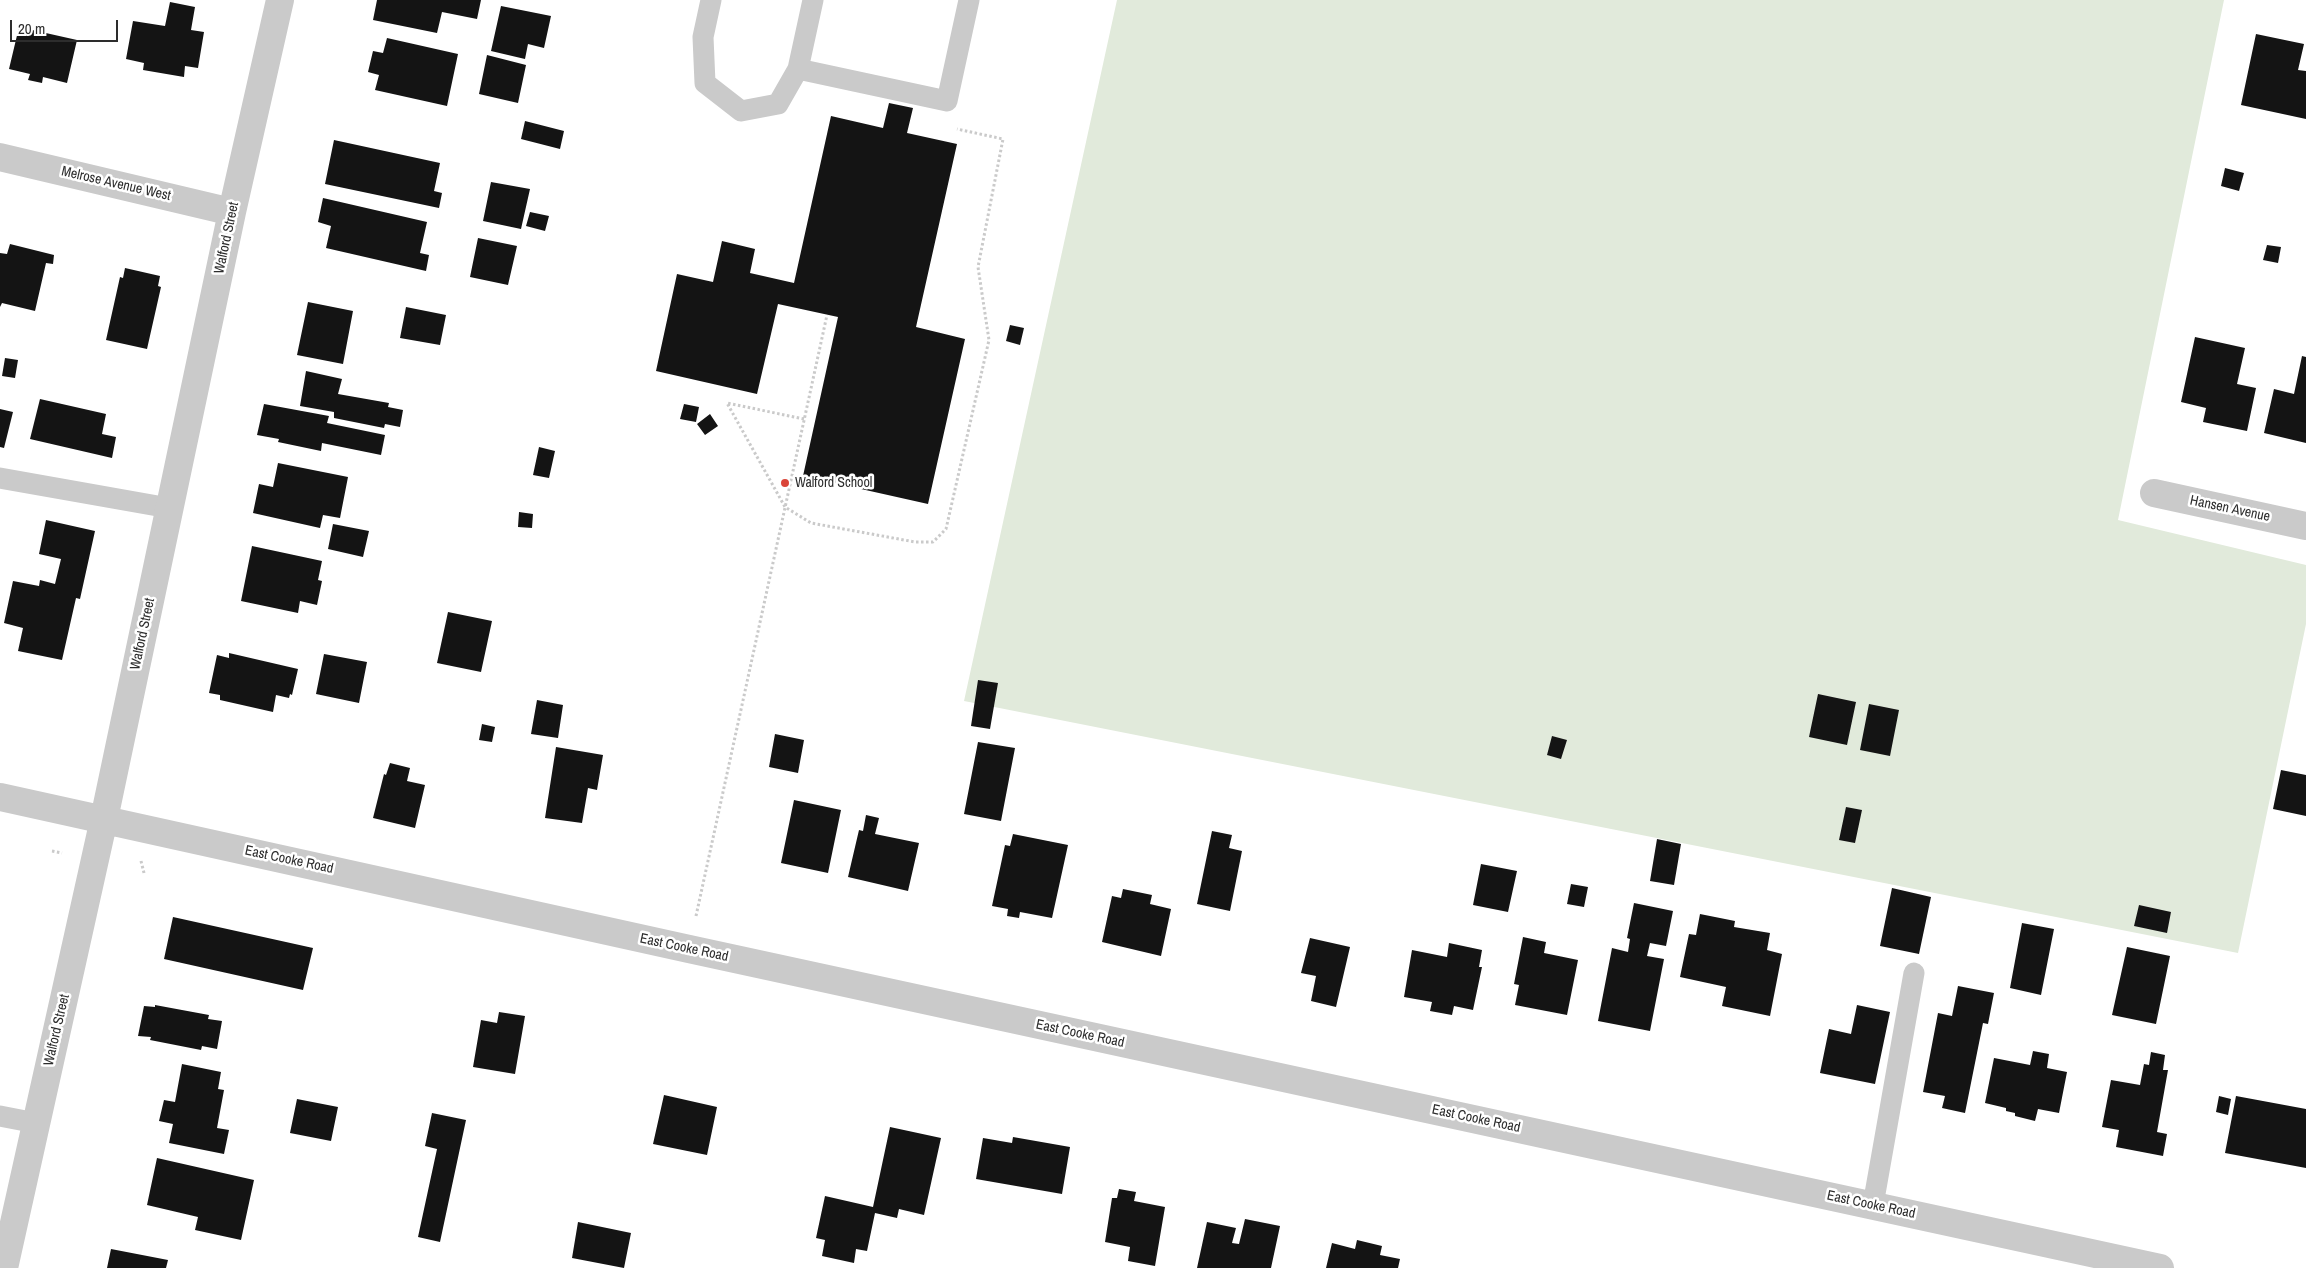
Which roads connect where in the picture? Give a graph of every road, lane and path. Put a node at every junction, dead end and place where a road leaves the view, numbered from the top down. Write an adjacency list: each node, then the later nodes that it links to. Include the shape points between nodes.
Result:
1 (280, 0): 8 (street, Walford Street)
2 (711, 0): 5 (lane, via 703,37 705,83 741,111 778,104)
3 (813, 0): 5 (lane)
4 (969, 0): 6 (lane)
5 (798, 69): 6 (lane)
6 (947, 101): 13 (path, via 954,128 1003,139 978,267 989,340 946,529 933,542 916,542 810,523)
7 (0, 156): 8 (street, Melrose Avenue West)
8 (232, 212): 14 (street, Walford Street)
9 (827, 314): 10 (path)
10 (804, 419): 13 (path); 13 (path, via 727,403)
11 (0, 478): 14 (lane)
12 (2154, 493): 15 (street, Hansen Avenue)
13 (785, 507): 22 (path)
14 (169, 508): 17 (street, Walford Street)
15 (2306, 526)
16 (0, 797): 17 (street, East Cooke Road)
17 (104, 819): 22 (street, East Cooke Road); 25 (street, Walford Street)
18 (52, 851): 19 (path)
19 (62, 853)
20 (140, 861): 21 (path)
21 (144, 874)
22 (689, 949): 26 (street, East Cooke Road)
23 (1914, 972): 26 (lane)
24 (0, 1116): 25 (lane)
25 (36, 1123): 27 (street, Walford Street)
26 (1872, 1205): 28 (street, East Cooke Road)
27 (4, 1268)
28 (2160, 1268)

